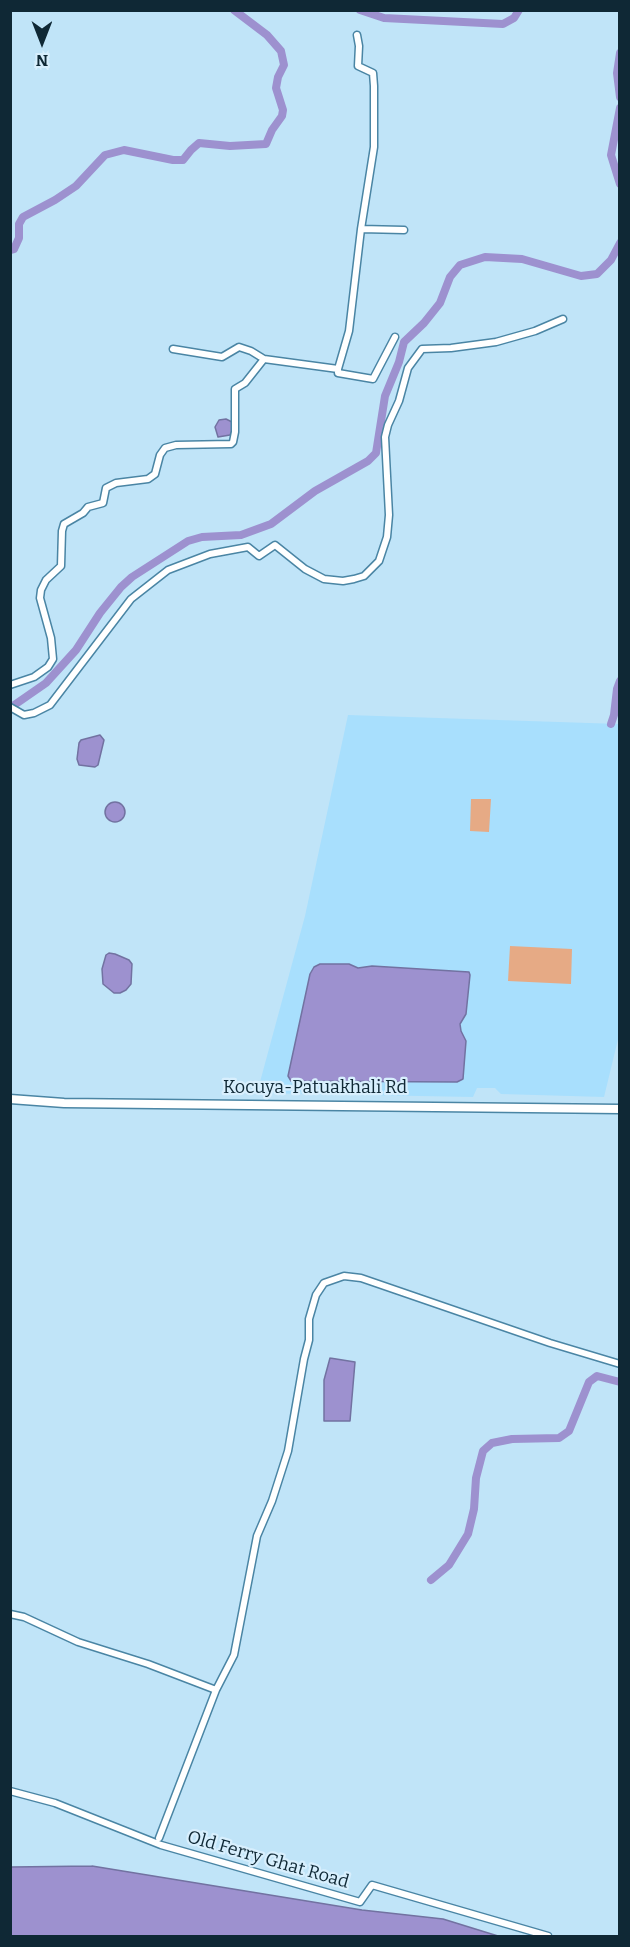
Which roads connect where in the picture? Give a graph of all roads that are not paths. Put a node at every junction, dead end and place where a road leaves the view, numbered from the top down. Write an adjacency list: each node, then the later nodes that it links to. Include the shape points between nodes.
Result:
1 (357, 34): 2 (street, via 358,66 373,73 374,86 374,147)
2 (361, 229): 3 (street); 8 (street, via 349,331)
3 (404, 230)
4 (563, 319): 10 (street, via 496,342 422,349 408,368 388,425 387,537 379,561 364,576 343,581 324,579 275,545 259,556 248,547 210,554 168,570 131,599 50,705 24,715)
5 (395, 337): 8 (street, via 373,379 338,373)
6 (173, 349): 7 (street, via 222,357 239,347)
7 (264, 359): 8 (street); 9 (street, via 235,390 236,432 231,444 165,448 155,474 106,488 103,503 88,507 64,524 61,566 46,580 40,598 53,659 34,677)
8 (338, 369)
9 (10, 685)
10 (12, 708)
11 (10, 1099): 12 (main road, Kocuya-Patuakhali Rd)
12 (620, 1109)
13 (620, 1364): 15 (street, via 361,1278 344,1276 324,1282 309,1319 309,1340 288,1450 257,1536 234,1656)
14 (10, 1614): 15 (street)
15 (216, 1690): 17 (street)
16 (10, 1791): 18 (street, Old Ferry Ghat Road, via 55,1803 161,1845 360,1902 372,1886)
17 (159, 1838)
18 (548, 1936)

